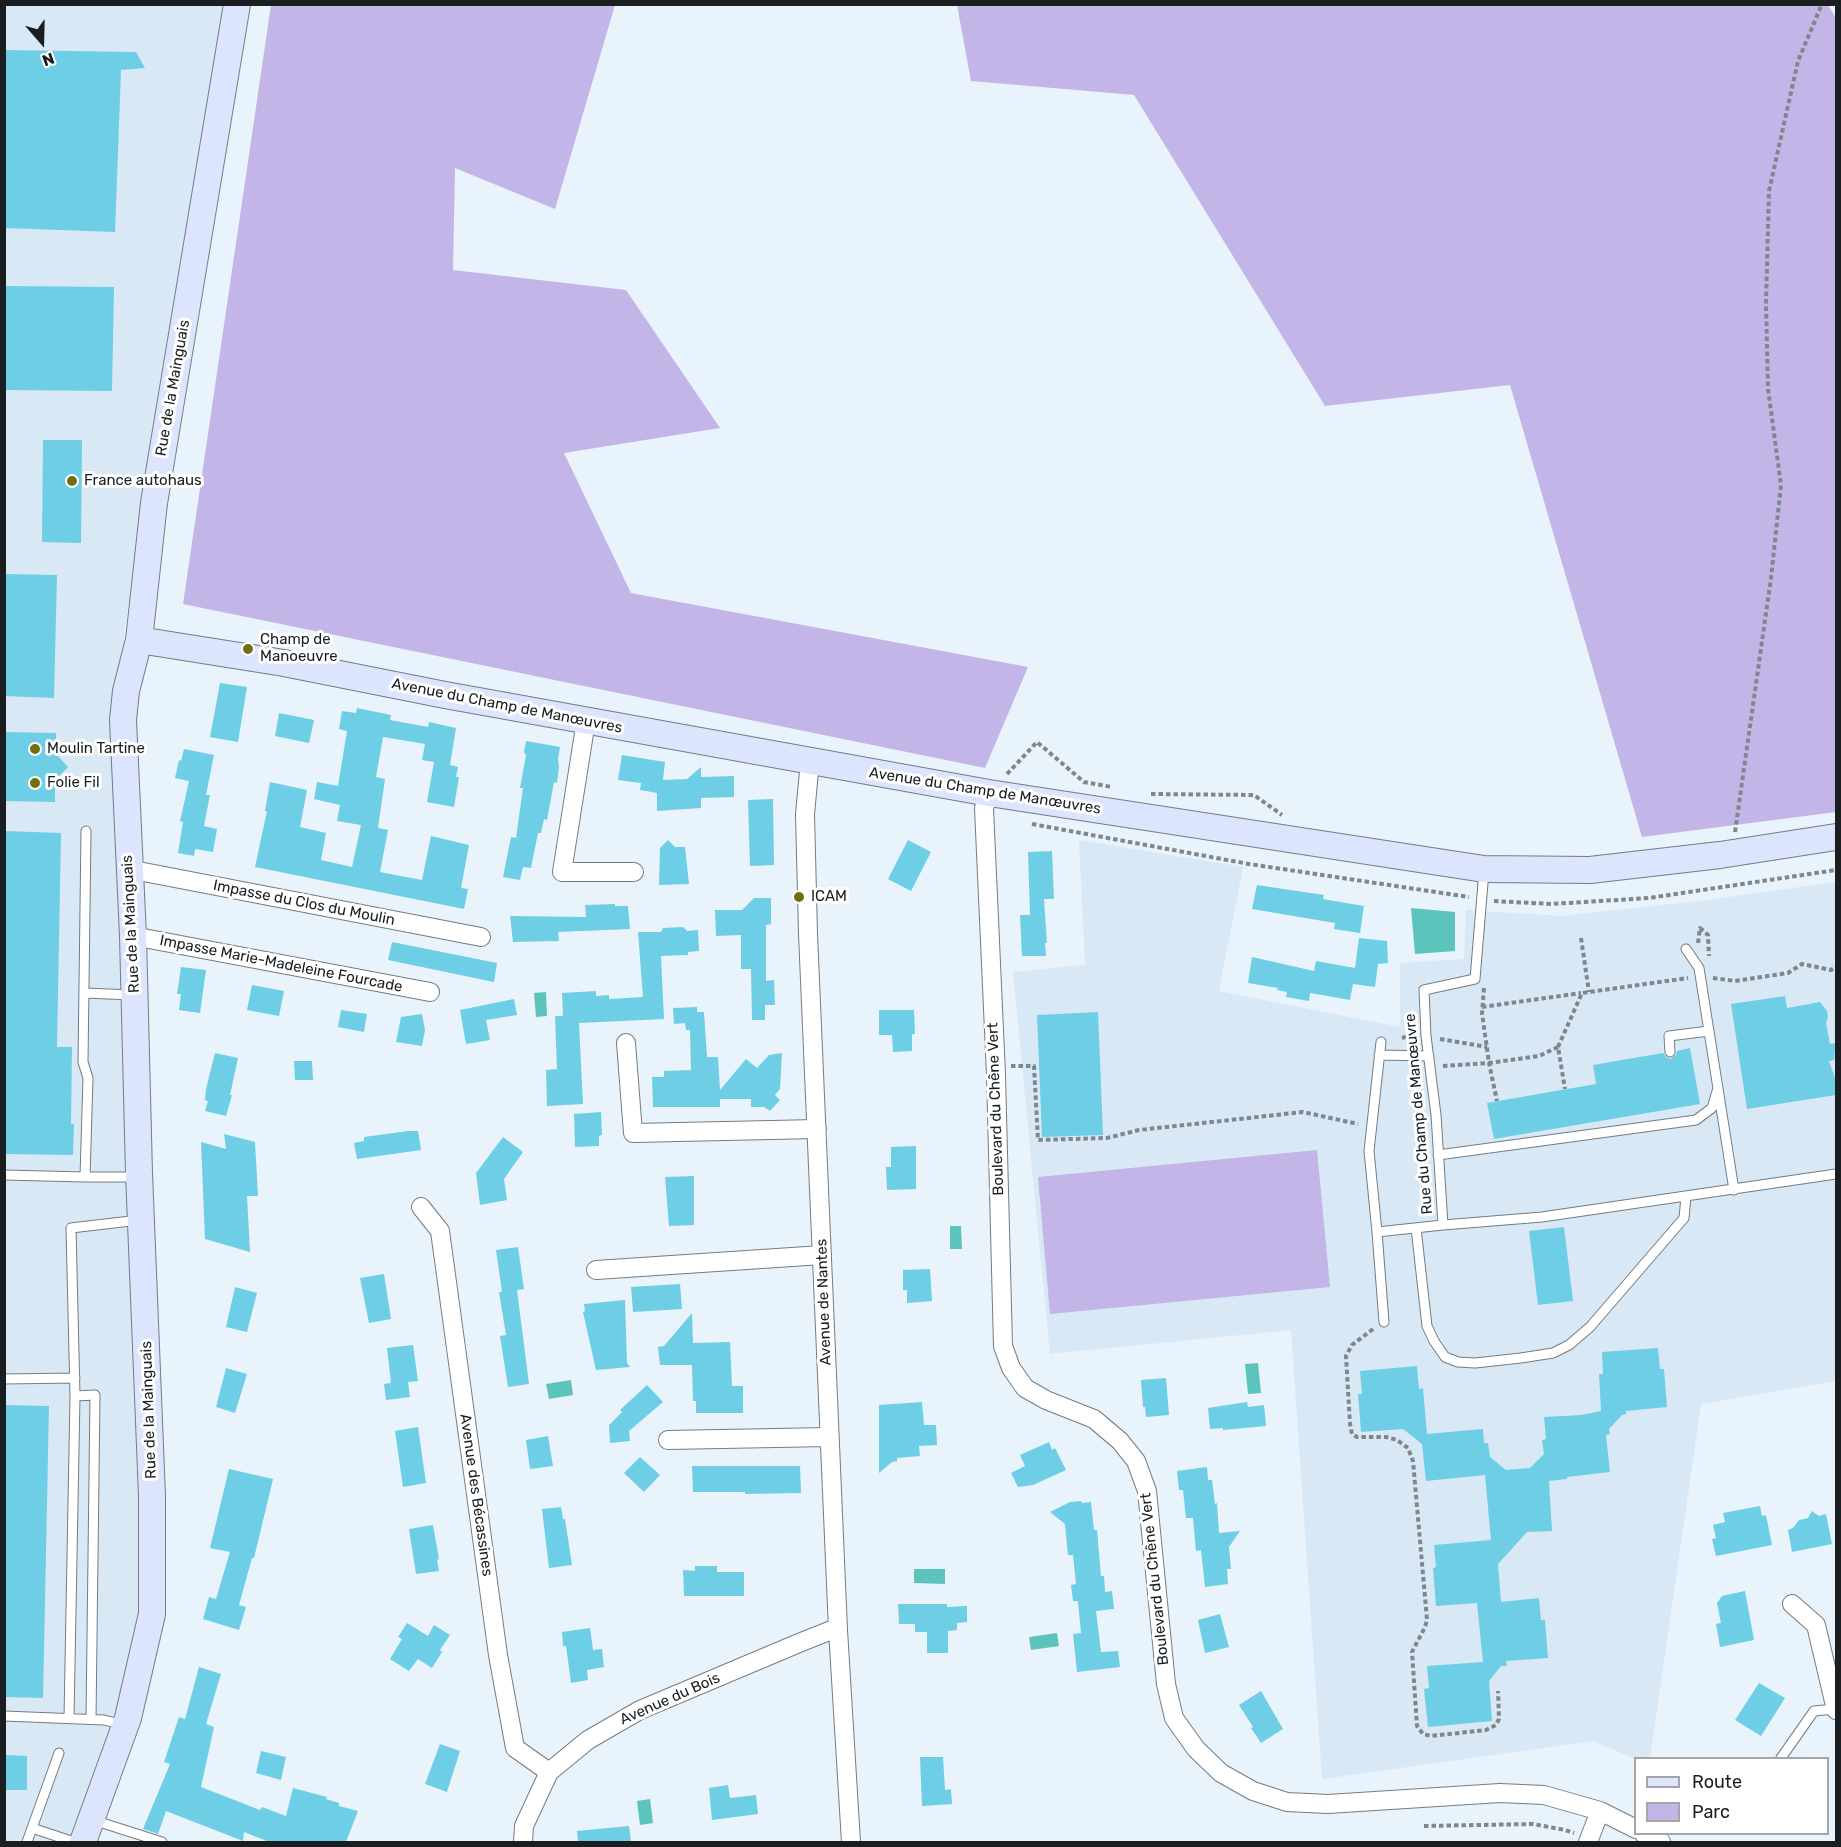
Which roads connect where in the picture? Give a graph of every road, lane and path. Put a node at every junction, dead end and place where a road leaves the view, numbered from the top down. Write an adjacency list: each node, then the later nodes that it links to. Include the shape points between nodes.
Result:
1 (237, 4): 3 (street, Rue de la Mainguais, via 154,503)
2 (1822, 4): 12 (path, via 1798,60 1769,191 1768,389 1781,485)
3 (139, 640): 4 (street, Avenue du Champ de Manœuvres, via 284,663); 13 (street, Rue de la Mainguais, via 123,720)
4 (586, 721): 5 (street, Avenue du Champ de Manœuvres); 15 (street, via 562,872)
5 (810, 762): 7 (street, Avenue du Champ de Manœuvres); 48 (street, Avenue de Nantes, via 806,826 808,934)
6 (1116, 788): 7 (path, via 1084,782 1037,742)
7 (989, 793): 14 (street, Avenue du Champ de Manœuvres); 43 (street, Boulevard du Chêne Vert, via 984,808)
8 (1148, 794): 9 (path, via 1254,795)
9 (1286, 818)
10 (86, 831): 28 (lane)
11 (1836, 837): 14 (street, Avenue du Champ de Manœuvres, via 1590,870)
12 (1734, 839)
13 (128, 869): 18 (street, Rue de la Mainguais); 19 (street, Impasse du Clos du Moulin)
14 (1484, 869): 33 (lane, Rue du Champ de Manœuvre, via 1475,979 1424,990)
15 (634, 872)
16 (1495, 901): 17 (path)
17 (1494, 911)
18 (133, 936): 26 (street, Impasse Marie-Madeleine Fourcade); 30 (street, Rue de la Mainguais)
19 (480, 937)
20 (1581, 938): 27 (path)
21 (1686, 949): 32 (lane, via 1699,968)
22 (1836, 967): 25 (path, via 1831,970 1802,964 1788,973 1736,981)
23 (1696, 976): 27 (path)
24 (1485, 977): 31 (path)
25 (1707, 978)
26 (430, 992)
27 (1589, 992): 29 (path)
28 (84, 993): 30 (lane); 52 (lane, via 83,1062 88,1078)
29 (1582, 993): 31 (path); 38 (path)
30 (134, 995): 53 (street, Rue de la Mainguais)
31 (1482, 1008): 37 (path)
32 (1709, 1031): 39 (lane, via 1668,1036); 44 (lane)
33 (1426, 1036): 34 (path); 37 (path); 41 (lane, Rue du Champ de Manœuvre)
34 (1402, 1038)
35 (626, 1042): 48 (street, via 633,1133)
36 (1381, 1042): 40 (lane)
37 (1487, 1047): 42 (path)
38 (1558, 1047): 42 (path, via 1539,1056); 45 (path)
39 (1670, 1052)
40 (1379, 1055): 41 (lane); 47 (lane)
41 (1429, 1056): 49 (lane, Rue du Champ de Manœuvre)
42 (1489, 1063): 46 (path)
43 (996, 1066): 47 (path, via 1034,1066 1038,1140 1107,1138 1139,1130 1303,1112); 80 (street, Boulevard du Chêne Vert, via 1003,1346 1011,1368 1025,1388 1094,1419 1136,1461 1147,1491 1166,1684 1174,1718 1196,1749 1221,1773 1253,1791 1287,1802 1328,1804 1500,1792 1544,1795)
44 (1718, 1088): 49 (lane, via 1712,1108 1696,1120); 54 (lane)
45 (1565, 1089)
46 (1497, 1101)
47 (1371, 1125): 60 (lane, via 1369,1151)
48 (817, 1129): 61 (street, Avenue de Nantes)
49 (1438, 1155): 58 (lane, Rue du Champ de Manœuvre)
50 (1836, 1174): 54 (lane, Rue du Champ de Manœuvre)
51 (4, 1175): 52 (lane)
52 (85, 1176): 53 (lane)
53 (140, 1177): 57 (street, Rue de la Mainguais)
54 (1734, 1191): 55 (lane, Rue du Champ de Manœuvre)
55 (1686, 1197): 58 (lane, Rue du Champ de Manœuvre, via 1542,1217); 59 (lane, Rue du Champ de Manœuvre, via 1683,1218 1590,1327 1553,1353 1521,1358 1475,1363 1445,1357 1427,1326)
56 (421, 1208): 79 (street, Avenue des Bécassines, via 440,1231 498,1654 515,1748)
57 (141, 1219): 64 (lane, via 71,1228); 76 (street, Rue de la Mainguais, via 152,1496 152,1614)
58 (1443, 1225): 59 (lane)
59 (1416, 1228): 60 (lane)
60 (1377, 1232): 63 (lane)
61 (822, 1255): 62 (street); 67 (street, Avenue de Nantes)
62 (596, 1270)
63 (1384, 1322): 71 (path, via 1361,1336 1346,1356 1350,1424 1357,1437 1397,1440 1407,1448 1413,1461 1427,1620 1412,1652 1417,1726 1423,1734 1431,1736 1486,1730 1499,1719)
64 (75, 1378): 65 (lane); 66 (lane)
65 (4, 1380)
66 (75, 1396): 74 (lane); 75 (lane, via 95,1395)
67 (829, 1437): 68 (street); 70 (street, Avenue de Nantes)
68 (668, 1440)
69 (1792, 1604): 72 (street, via 1816,1625)
70 (838, 1630): 79 (street, Avenue du Bois, via 640,1710 588,1740); 90 (street, Avenue de Nantes)
71 (1498, 1690)
72 (1836, 1710): 78 (lane, via 1814,1711)
73 (4, 1716): 74 (lane)
74 (69, 1718): 75 (lane)
75 (91, 1719): 76 (lane)
76 (125, 1725): 84 (street, Rue de la Mainguais)
77 (59, 1753): 82 (lane)
78 (1782, 1757)
79 (549, 1772): 89 (street, Avenue du Bois, via 524,1826)
80 (1600, 1811): 83 (street, Boulevard du Chêne Vert); 85 (street)
81 (1424, 1826): 85 (path, via 1533,1824 1565,1830)
82 (32, 1828): 86 (lane); 87 (lane)
83 (1634, 1828)
84 (88, 1831): 88 (lane)
85 (1589, 1841)
86 (27, 1842)
87 (74, 1842)
88 (162, 1842)
89 (522, 1842)
90 (851, 1842)

